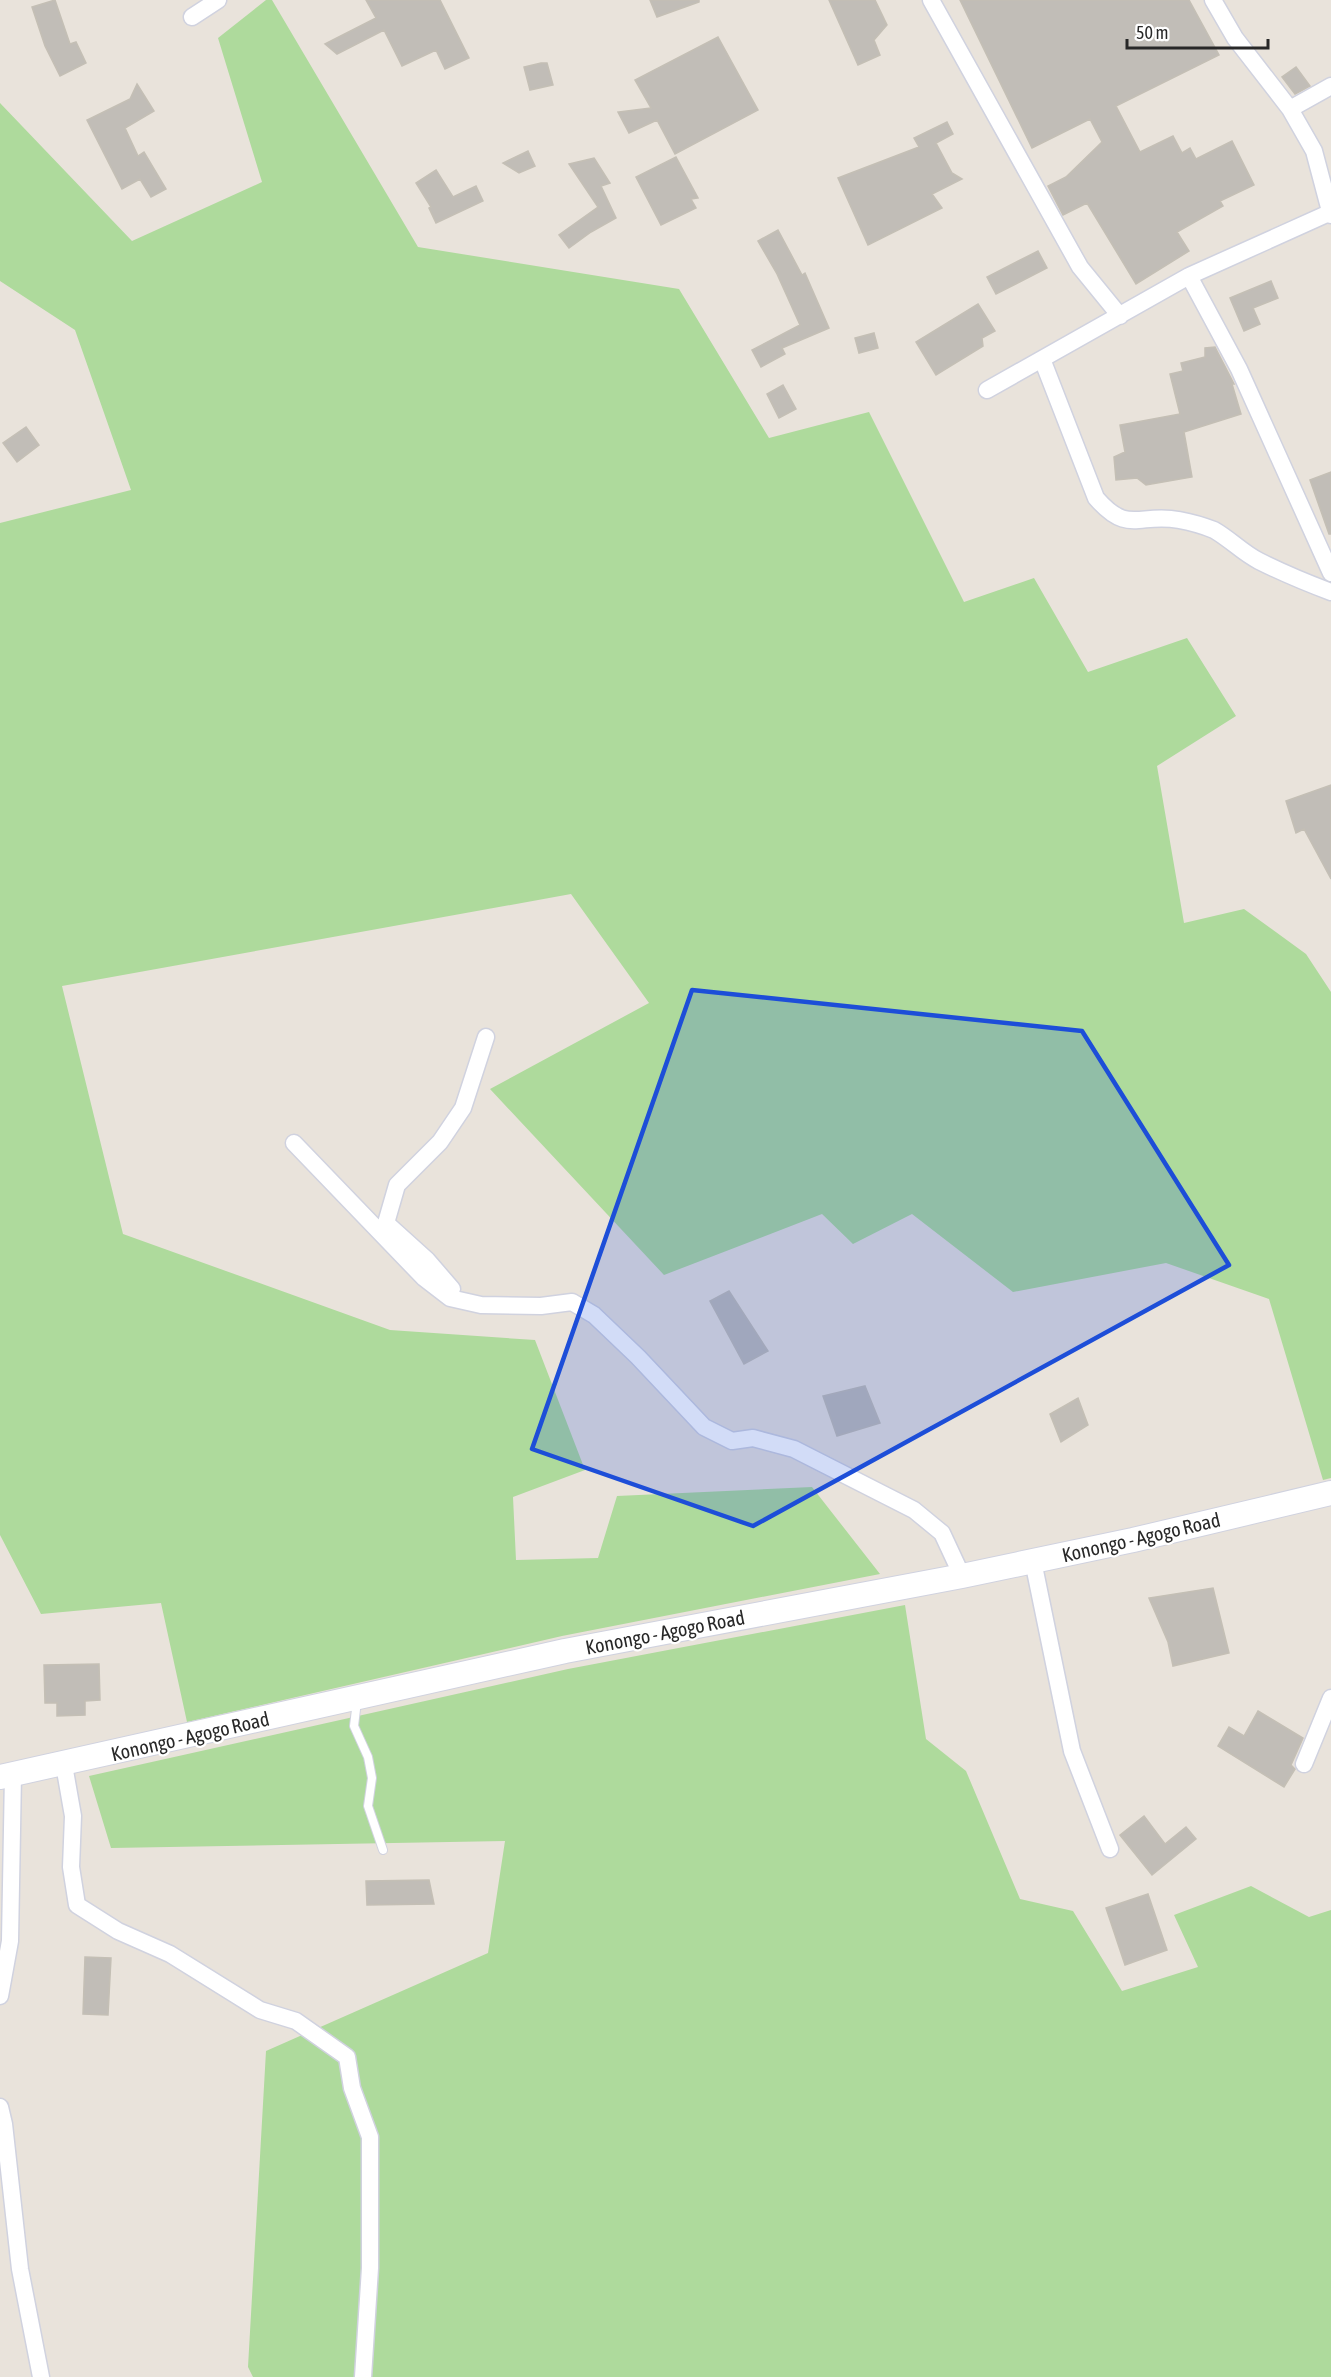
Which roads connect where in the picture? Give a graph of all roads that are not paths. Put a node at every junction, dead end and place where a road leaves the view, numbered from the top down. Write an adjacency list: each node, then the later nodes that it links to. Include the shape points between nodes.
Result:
1 (218, 0): 4 (street)
2 (931, 0): 9 (street, via 1080,267)
3 (1212, 0): 6 (street, via 1235,38)
4 (192, 17)
5 (1331, 86): 6 (street)
6 (1290, 109): 7 (street, via 1314,151)
7 (1330, 214): 8 (street)
8 (1189, 276): 9 (street); 12 (street, via 1239,369)
9 (1120, 316): 10 (street)
10 (1042, 359): 11 (street); 13 (street, via 1096,498 1110,514 1128,521 1157,517 1179,520 1214,530 1257,560)
11 (987, 390)
12 (1331, 573)
13 (1331, 592)
14 (486, 1037): 16 (street, via 464,1108 440,1142 397,1185 386,1223)
15 (294, 1143): 19 (street, via 424,1278 450,1298 481,1305 572,1302 594,1315 639,1356 704,1427 732,1441 753,1438 794,1449 914,1510 942,1533)
16 (452, 1289)
17 (1331, 1493): 18 (main road, Konongo - Agogo Road)
18 (1033, 1561): 19 (main road, Konongo - Agogo Road); 26 (street, via 1072,1751)
19 (962, 1576): 20 (main road, Konongo - Agogo Road, via 565,1651)
20 (357, 1697): 23 (main road, Konongo - Agogo Road); 27 (lane, via 354,1726 368,1757 372,1778 368,1806)
21 (1331, 1698): 22 (street)
22 (1325, 1731): 24 (street)
23 (64, 1764): 25 (main road, Konongo - Agogo Road); 31 (street, via 74,1816 70,1867 77,1905 118,1931 170,1954 260,2010 296,2021 346,2057 352,2088 370,2137 370,2268)
24 (1304, 1764)
25 (6, 1776): 28 (street, via 10,1941)
26 (1110, 1849)
27 (383, 1850)
28 (0, 1996)
29 (0, 2107): 30 (street, via 20,2269)
30 (41, 2377)
31 (363, 2377)

